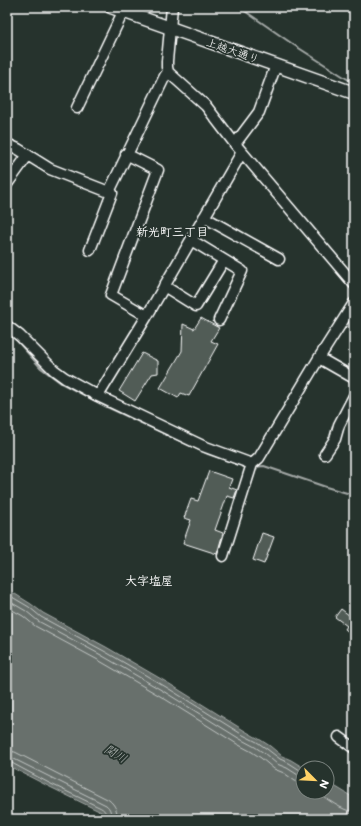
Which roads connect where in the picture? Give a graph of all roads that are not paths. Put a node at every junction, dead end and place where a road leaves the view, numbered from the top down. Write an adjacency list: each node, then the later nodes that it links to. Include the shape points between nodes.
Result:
1 (111, 7): 3 (main road, 上越大通り)
2 (172, 7): 4 (street)
3 (123, 12): 4 (main road, 上越大通り); 8 (street)
4 (170, 28): 5 (main road, 上越大通り); 6 (street)
5 (276, 65): 7 (main road, 上越大通り); 10 (street, via 259,112)
6 (168, 72): 10 (street, via 206,106); 12 (street)
7 (354, 93)
8 (77, 108)
9 (7, 144): 13 (street)
10 (235, 144): 11 (street)
11 (242, 152): 16 (street); 21 (street)
12 (126, 154): 15 (street); 24 (street, via 158,170 110,295)
13 (28, 155): 14 (street); 15 (street, via 50,169)
14 (7, 184)
15 (109, 192): 18 (street, via 112,193)
16 (204, 217): 17 (street); 19 (street)
17 (191, 240): 20 (street); 22 (street)
18 (90, 250)
19 (279, 259)
20 (224, 260): 22 (street, via 196,306); 25 (street, via 242,271)
21 (354, 284)
22 (164, 286): 24 (street)
23 (354, 303): 27 (street)
24 (147, 316): 29 (street)
25 (219, 320)
26 (7, 326): 29 (street, via 54,370)
27 (319, 358): 28 (street); 32 (street, via 259,458)
28 (354, 378)
29 (98, 396): 32 (street, via 203,446)
30 (354, 396): 31 (street, via 335,439)
31 (325, 454)
32 (252, 464): 33 (street)
33 (223, 556)

